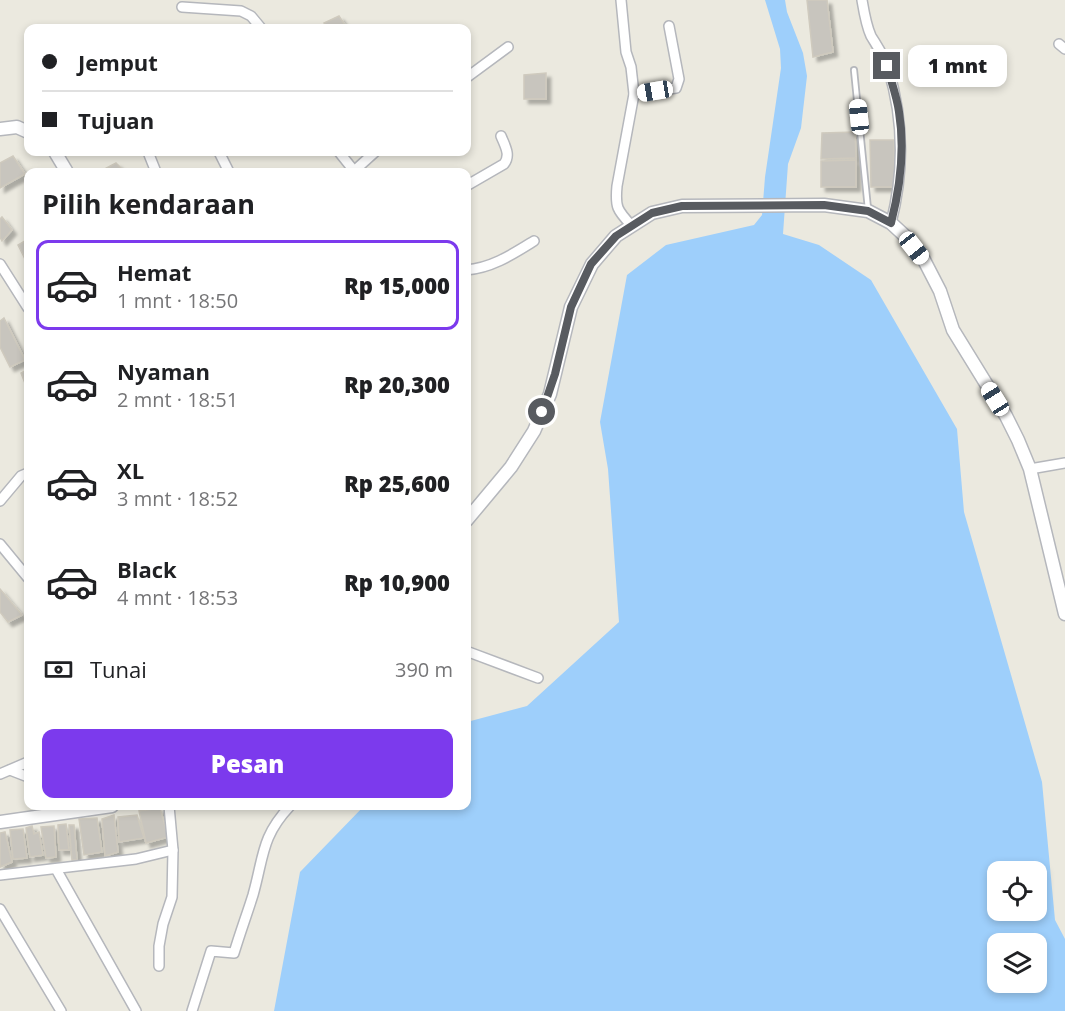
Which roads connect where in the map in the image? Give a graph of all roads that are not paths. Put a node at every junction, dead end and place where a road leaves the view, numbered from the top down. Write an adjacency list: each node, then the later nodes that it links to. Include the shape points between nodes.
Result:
1 (621, 0): 9 (street)
2 (862, 0): 17 (street, via 870,33 887,66 899,113 899,190)
3 (182, 7): 4 (street, via 241,11)
4 (258, 24)
5 (669, 26): 9 (street, via 678,85)
6 (508, 47): 8 (street)
7 (854, 69): 16 (lane)
8 (471, 74)
9 (634, 94): 18 (street, via 616,201 618,211)
10 (0, 129): 11 (street)
11 (24, 130)
12 (501, 136): 15 (street, via 507,160)
13 (371, 156): 14 (street)
14 (358, 168)
15 (471, 183)
16 (868, 211): 17 (street); 18 (street, via 824,205 682,206 652,213)
17 (891, 223): 24 (street, via 924,261 940,291 953,330 1005,416)
18 (631, 225): 27 (street, via 591,264 571,307 550,394 534,431 511,467)
19 (534, 241): 21 (street, via 507,258)
20 (0, 264): 22 (street)
21 (471, 270)
22 (24, 302)
23 (1065, 463): 24 (street)
24 (1030, 469): 30 (street)
25 (24, 475): 26 (street)
26 (0, 501)
27 (471, 515)
28 (0, 544): 29 (street)
29 (24, 573)
30 (1065, 614)
31 (471, 653): 32 (street)
32 (538, 678)
33 (24, 764): 34 (street)
34 (10, 770): 35 (street); 36 (street)
35 (0, 774)
36 (24, 775)
37 (84, 810): 40 (street)
38 (169, 810): 41 (street)
39 (286, 810): 48 (street, via 265,842 234,952 211,951)
40 (0, 822)
41 (173, 850): 42 (street); 45 (street, via 171,897 159,946)
42 (56, 869): 43 (street); 47 (street)
43 (0, 875)
44 (0, 909): 46 (street)
45 (159, 966)
46 (61, 1011)
47 (136, 1011)
48 (192, 1011)

